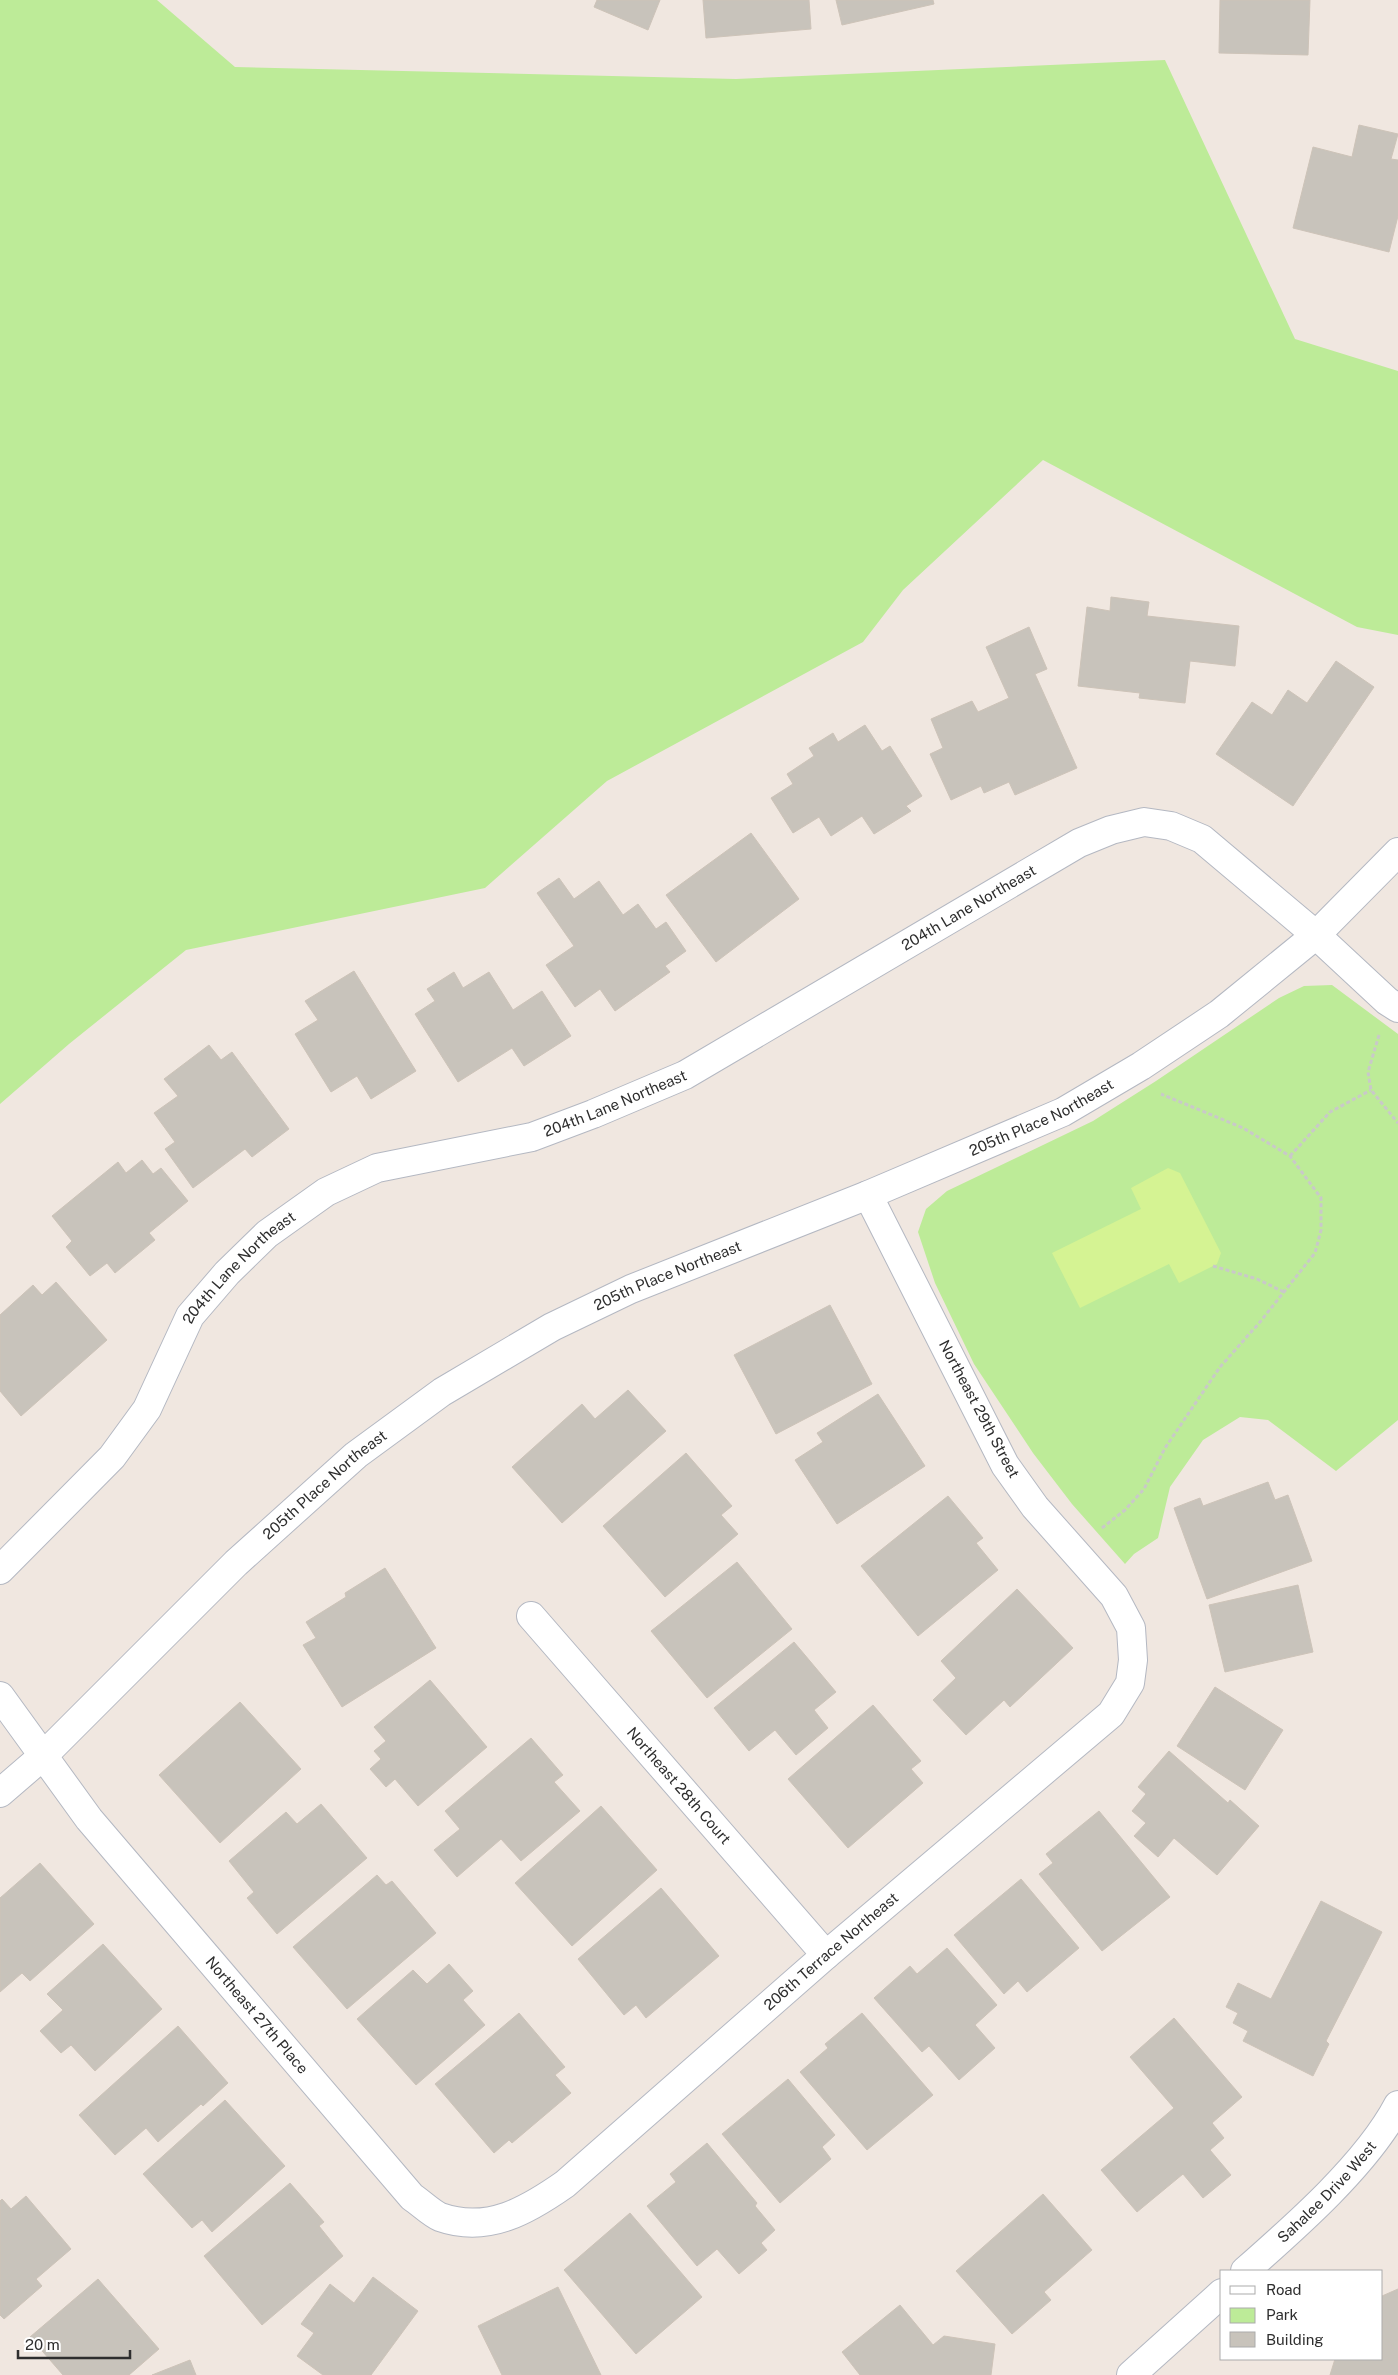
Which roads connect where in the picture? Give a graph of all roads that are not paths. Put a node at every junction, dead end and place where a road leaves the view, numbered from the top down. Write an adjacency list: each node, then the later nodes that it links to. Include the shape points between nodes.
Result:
1 (1398, 852): 2 (street, 205th Place Northeast)
2 (1316, 935): 3 (street, 204th Lane Northeast); 4 (street, 205th Place Northeast, via 1219,1014 1141,1066 1063,1112); 5 (street, 204th Lane Northeast, via 1202,839 1171,826 1144,822 1111,830 1079,843 685,1075 532,1137 376,1168 326,1192 266,1234 227,1273 190,1316 147,1409 112,1457)
3 (1398, 1008)
4 (868, 1195): 7 (street, Northeast 29th Street, via 1005,1464 1035,1507 1114,1596 1131,1628); 9 (street, 205th Place Northeast, via 631,1289 552,1327 442,1392 356,1455 236,1563)
5 (0, 1570)
6 (531, 1616): 11 (street, Northeast 28th Court)
7 (1134, 1660): 11 (street, 206th Terrace Northeast, via 1130,1683 1111,1714)
8 (0, 1696): 9 (street)
9 (44, 1755): 10 (street, 205th Place Northeast); 13 (street, Northeast 27th Place, via 89,1818 412,2197 440,2216 474,2223)
10 (0, 1793)
11 (826, 1955): 13 (street, 206th Terrace Northeast, via 565,2184 532,2207)
12 (1398, 2106): 14 (street, Sahalee Drive West, via 1390,2121 1344,2176)
13 (501, 2220)
14 (1246, 2270)
15 (1220, 2295): 16 (street)
16 (1131, 2375)

